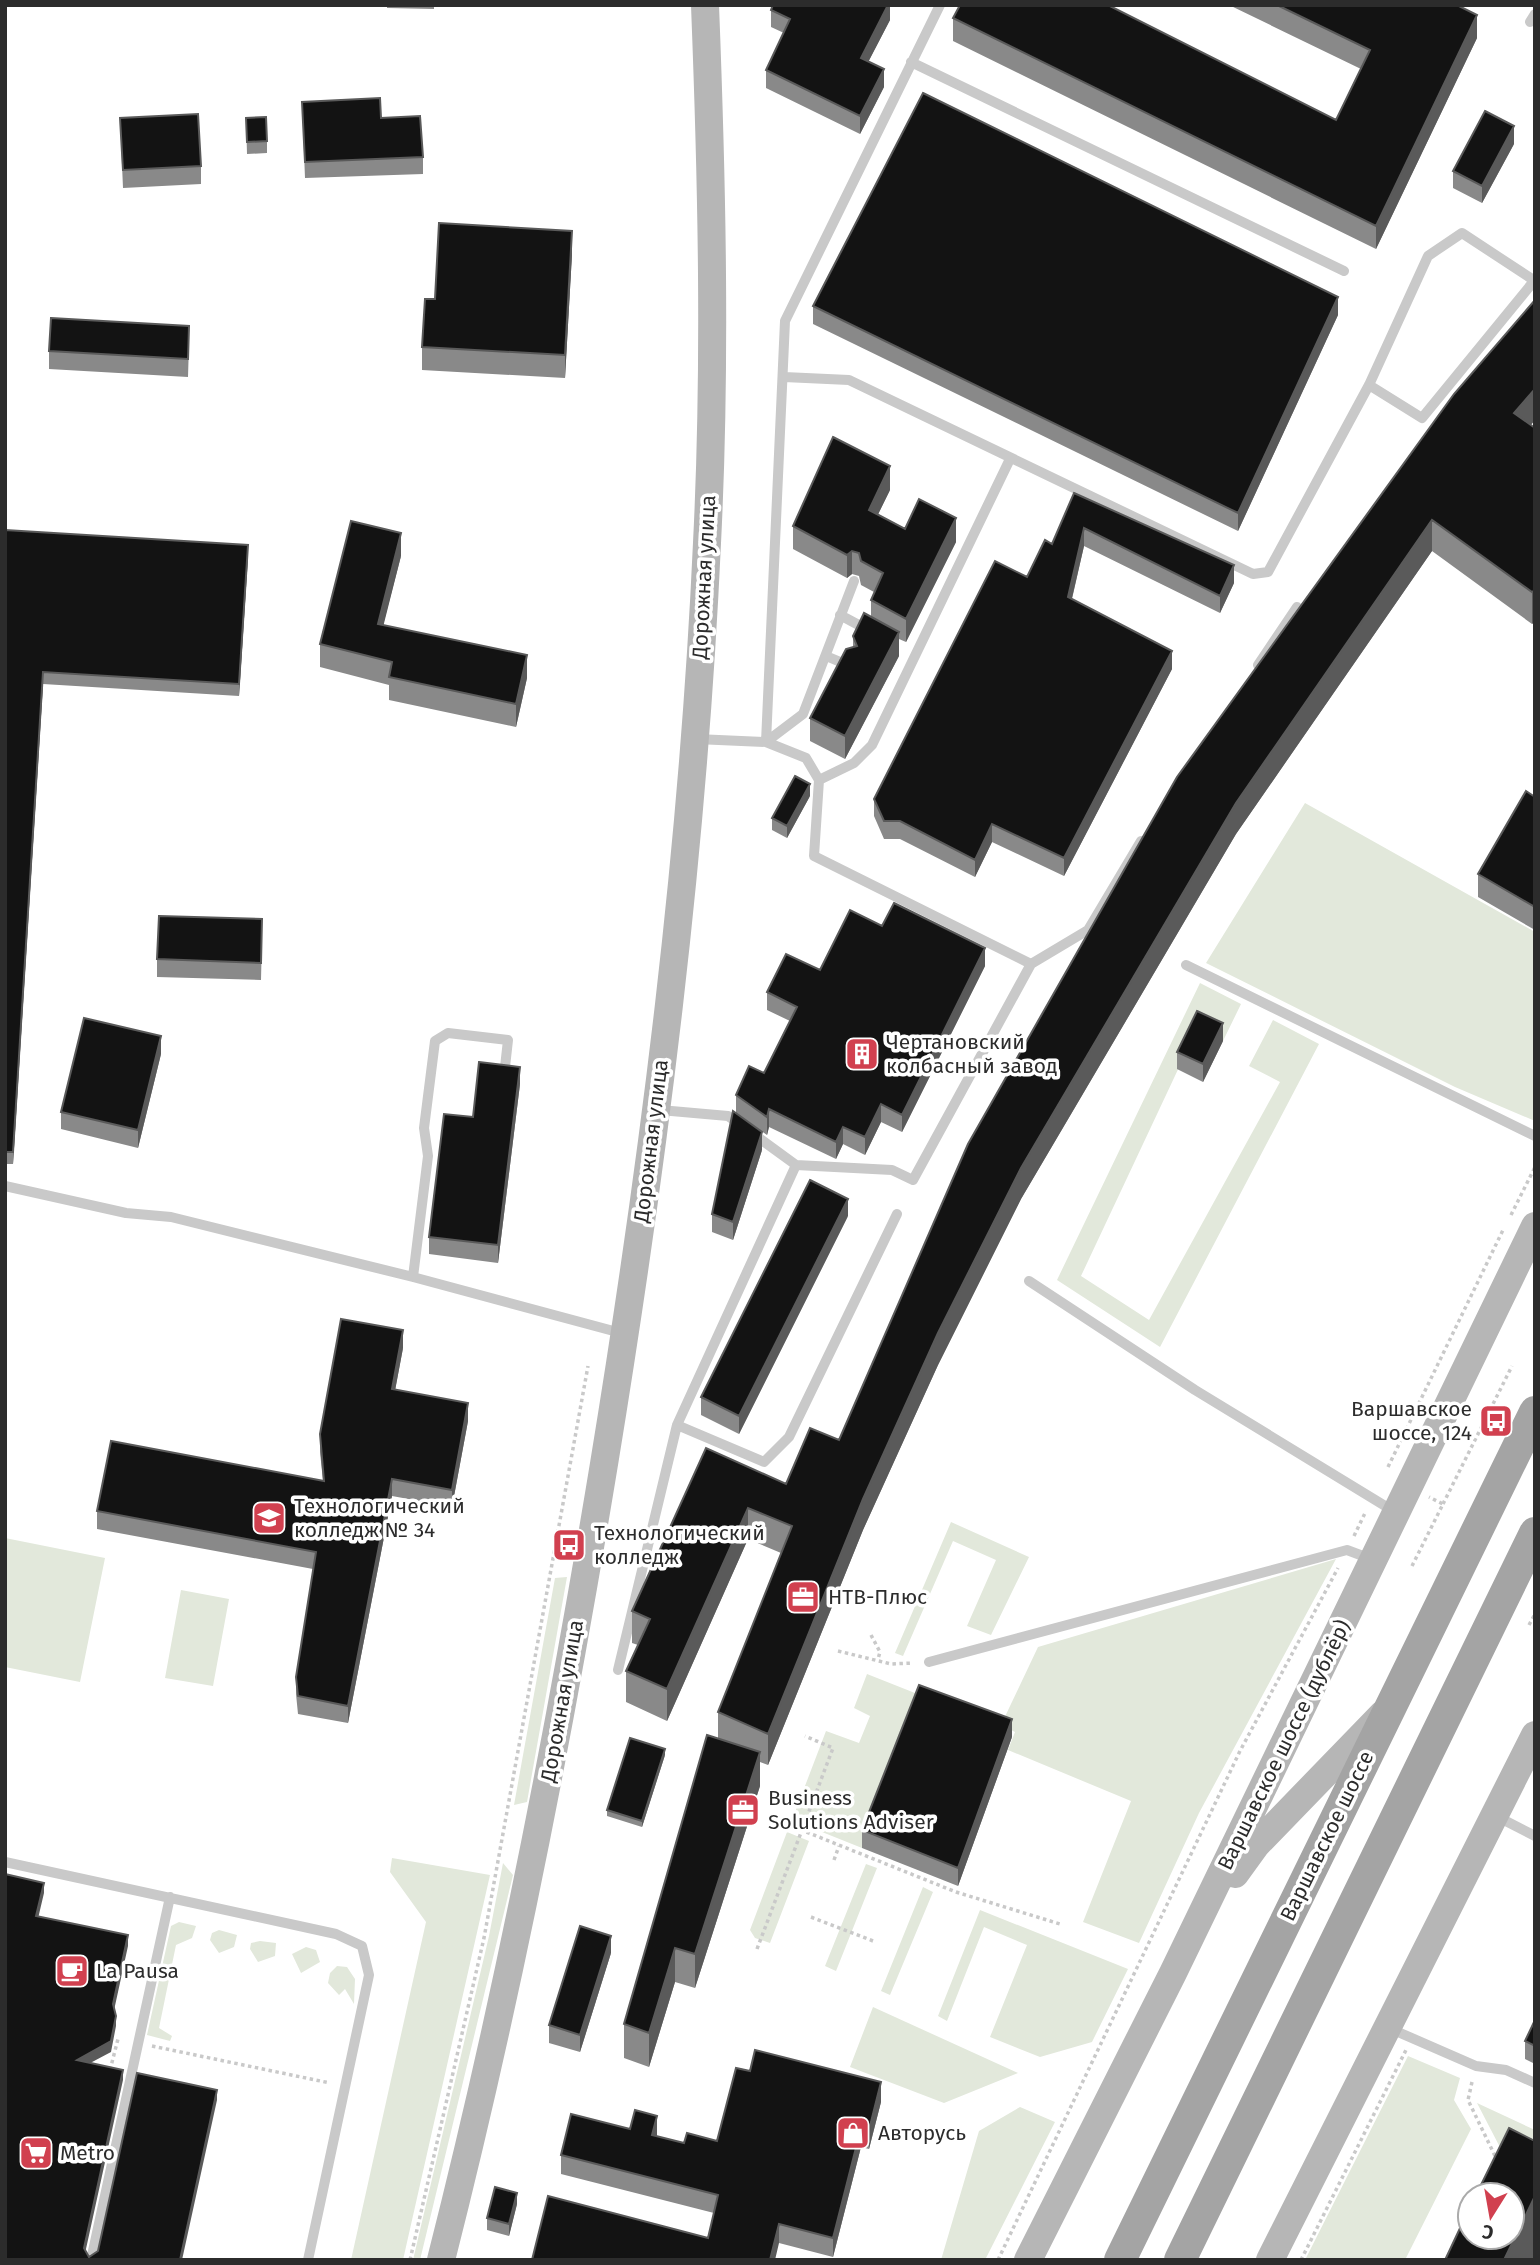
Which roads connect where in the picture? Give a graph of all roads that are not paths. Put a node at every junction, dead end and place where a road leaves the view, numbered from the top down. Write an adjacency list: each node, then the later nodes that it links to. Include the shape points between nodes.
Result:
1 (705, 5): 18 (main road, Дорожная улица, via 711,179 710,384 708,538)
2 (940, 5): 3 (lane)
3 (911, 62): 4 (lane); 6 (lane, via 785,321)
4 (1344, 271)
5 (1535, 281): 7 (lane, via 1422,418); 7 (lane, via 1462,233 1428,256)
6 (784, 377): 8 (lane, via 849,380); 19 (lane)
7 (1369, 385): 8 (lane, via 1268,572 1253,574)
8 (1010, 459): 14 (lane)
9 (854, 581): 11 (lane)
10 (1297, 607): 17 (lane)
11 (841, 615): 12 (lane); 15 (lane)
12 (880, 636)
13 (903, 649): 14 (lane)
14 (914, 655): 20 (lane, via 872,745 854,763)
15 (826, 656): 16 (lane); 19 (lane, via 803,714)
16 (850, 666)
17 (1251, 675)
18 (696, 738): 19 (lane); 25 (main road, Дорожная улица)
19 (766, 742): 20 (lane, via 806,758)
20 (819, 780): 22 (lane, via 814,856)
21 (1144, 835): 22 (lane, via 1088,930)
22 (1031, 964): 27 (lane, via 913,1180 892,1170)
23 (1186, 965): 26 (lane)
24 (504, 1077): 31 (lane, via 508,1040 448,1033 435,1041 424,1128 428,1156)
25 (656, 1110): 27 (lane, via 728,1116); 33 (main road, Дорожная улица)
26 (1535, 1136)
27 (796, 1165): 35 (lane)
28 (5, 1186): 31 (lane, via 126,1213 171,1217)
29 (897, 1214): 35 (lane, via 789,1437 764,1462)
30 (1535, 1226): 36 (main road, Варшавское шоссе (дублёр))
31 (413, 1277): 33 (lane)
32 (1029, 1281): 36 (lane, via 1195,1390)
33 (625, 1335): 52 (main road, Дорожная улица, via 536,1842 491,2062)
34 (1535, 1412): 41 (main road, Варшавское шоссе)
35 (677, 1425): 40 (lane)
36 (1384, 1505): 38 (main road, Варшавское шоссе (дублёр))
37 (1535, 1534): 55 (main road)
38 (1375, 1560): 39 (lane, via 1347,1550); 47 (main road, Варшавское шоссе (дублёр))
39 (929, 1662)
40 (618, 1670)
41 (1390, 1707): 47 (main road, via 1256,1845 1223,1889); 54 (main road, Варшавское шоссе)
42 (1535, 1735): 43 (main road)
43 (1496, 1816): 44 (lane); 48 (main road)
44 (1535, 1836)
45 (5, 1862): 46 (lane)
46 (170, 1897): 50 (lane); 51 (lane, via 336,1934 362,1946 369,1975)
47 (1173, 1973): 53 (main road, Варшавское шоссе (дублёр))
48 (1387, 2028): 49 (lane, via 1476,2066 1506,2070); 56 (main road)
49 (1535, 2083)
50 (90, 2260)
51 (308, 2260)
52 (441, 2260)
53 (1028, 2260)
54 (1120, 2260)
55 (1180, 2260)
56 (1270, 2260)

